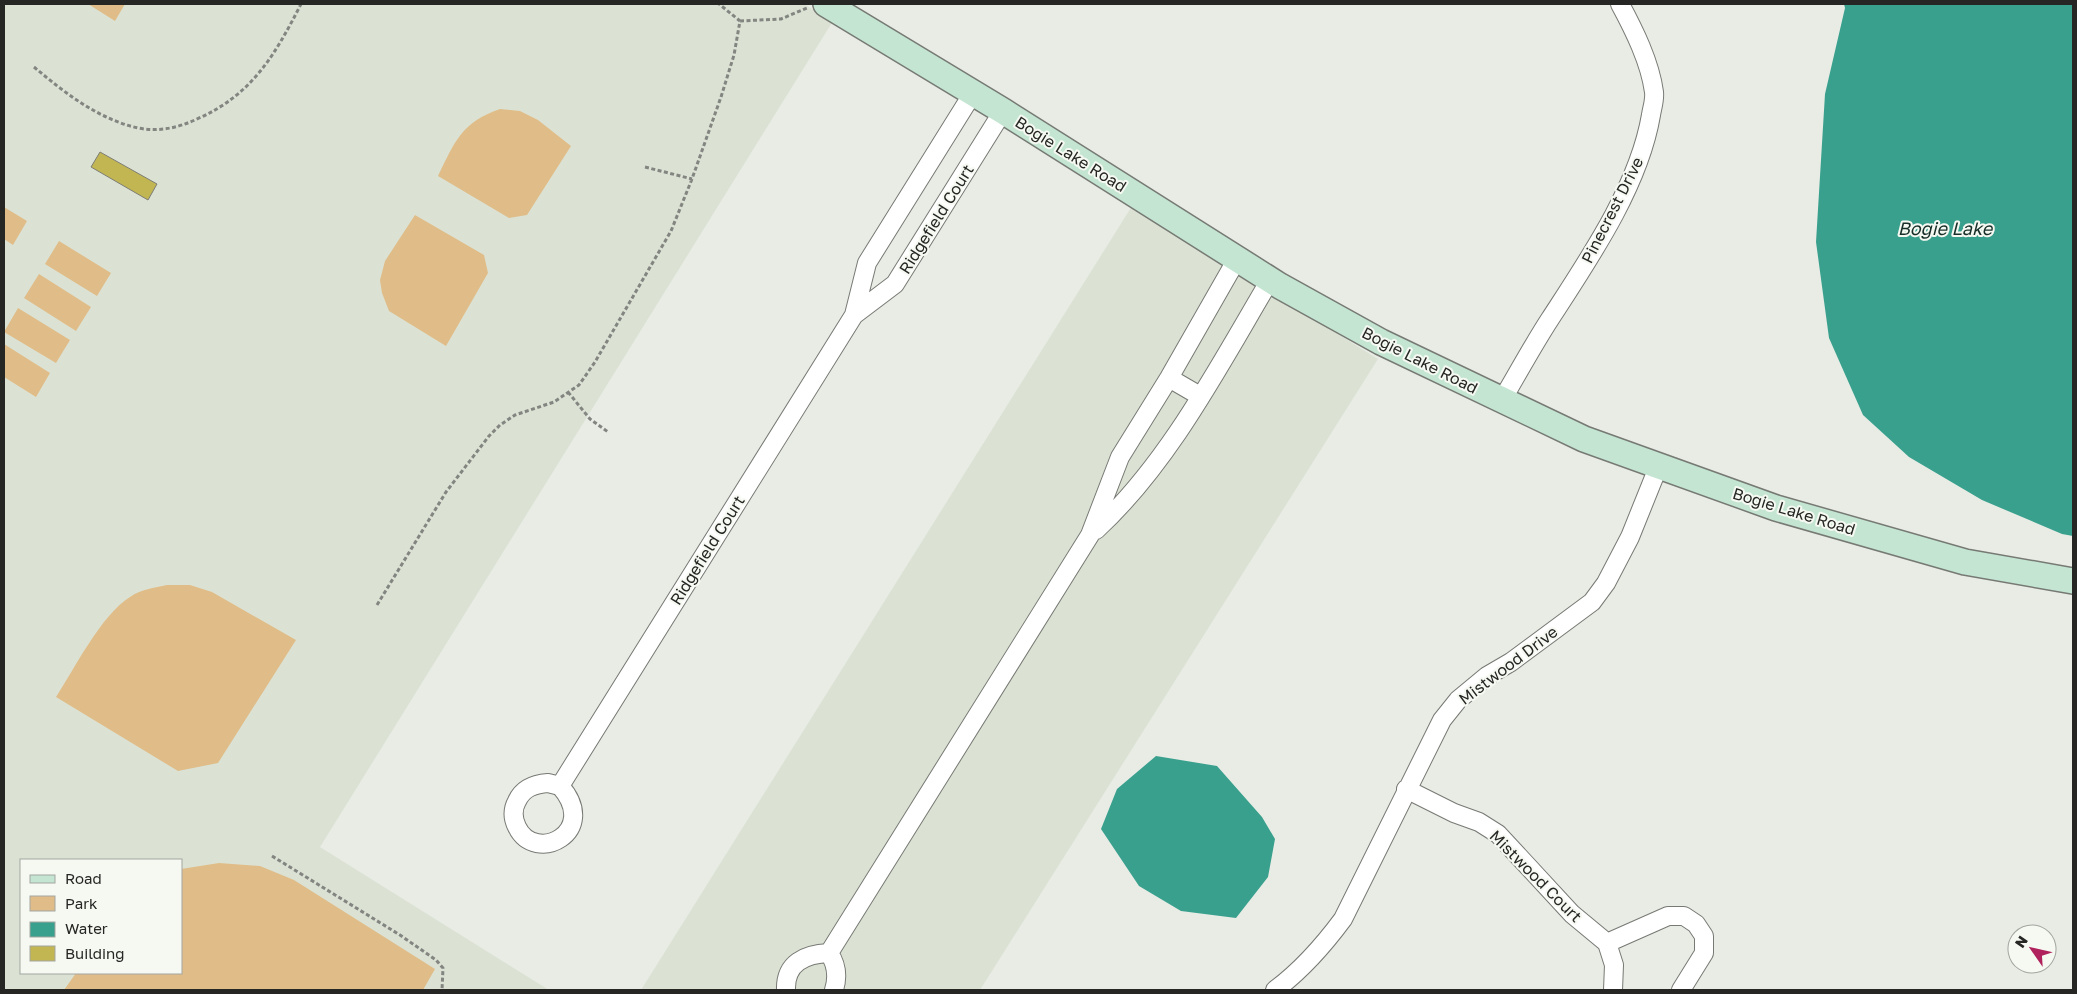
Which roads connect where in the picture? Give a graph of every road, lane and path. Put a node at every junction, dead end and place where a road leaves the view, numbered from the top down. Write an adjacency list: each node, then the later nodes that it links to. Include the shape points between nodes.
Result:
1 (301, 4): 6 (path, via 275,50 247,88 221,108 180,126 151,130 108,118 76,100)
2 (719, 4): 5 (path)
3 (1620, 4): 17 (street, Pinecrest Drive, via 1648,67 1654,94 1640,158 1590,257)
4 (829, 7): 5 (path, via 781,19); 7 (main road, Bogie Lake Road)
5 (740, 21): 10 (path, via 734,55)
6 (34, 67)
7 (973, 93): 8 (main road, Bogie Lake Road); 13 (street, Ridgefield Court, via 867,263)
8 (1003, 111): 11 (main road, Bogie Lake Road); 13 (street, Ridgefield Court, via 895,284)
9 (645, 167): 10 (path)
10 (692, 178): 15 (path, via 671,231 595,362 579,385)
11 (1237, 259): 12 (main road, Bogie Lake Road); 14 (street)
12 (1270, 280): 16 (street); 17 (main road, Bogie Lake Road, via 1381,342)
13 (854, 315): 23 (street, Ridgefield Court)
14 (1169, 378): 16 (street); 20 (street, via 1120,457)
15 (568, 392): 18 (path, via 590,419); 22 (path, via 554,402 514,414 489,436 446,492)
16 (1200, 396): 20 (street, via 1145,478 1117,511)
17 (1502, 400): 19 (main road, Bogie Lake Road, via 1584,440)
18 (608, 432)
19 (1659, 465): 21 (main road, Bogie Lake Road, via 1776,508 1965,562); 24 (street, Mistwood Drive, via 1630,537 1592,602 1458,700 1442,720)
20 (1090, 535): 27 (street)
21 (2073, 582)
22 (377, 605)
23 (560, 786)
24 (1406, 789): 26 (street, Mistwood Court, via 1498,834 1572,914); 31 (street, Mistwood Drive, via 1343,919 1296,974)
25 (272, 856): 28 (path, via 436,960 443,968)
26 (1607, 944): 32 (street, via 1614,965); 33 (street, via 1668,916 1684,916 1696,924 1704,936 1704,953)
27 (829, 953): 29 (street, via 812,954 797,962 786,979); 30 (street, via 838,977)
28 (442, 990)
29 (786, 990)
30 (834, 990)
31 (1275, 990)
32 (1613, 990)
33 (1681, 990)

